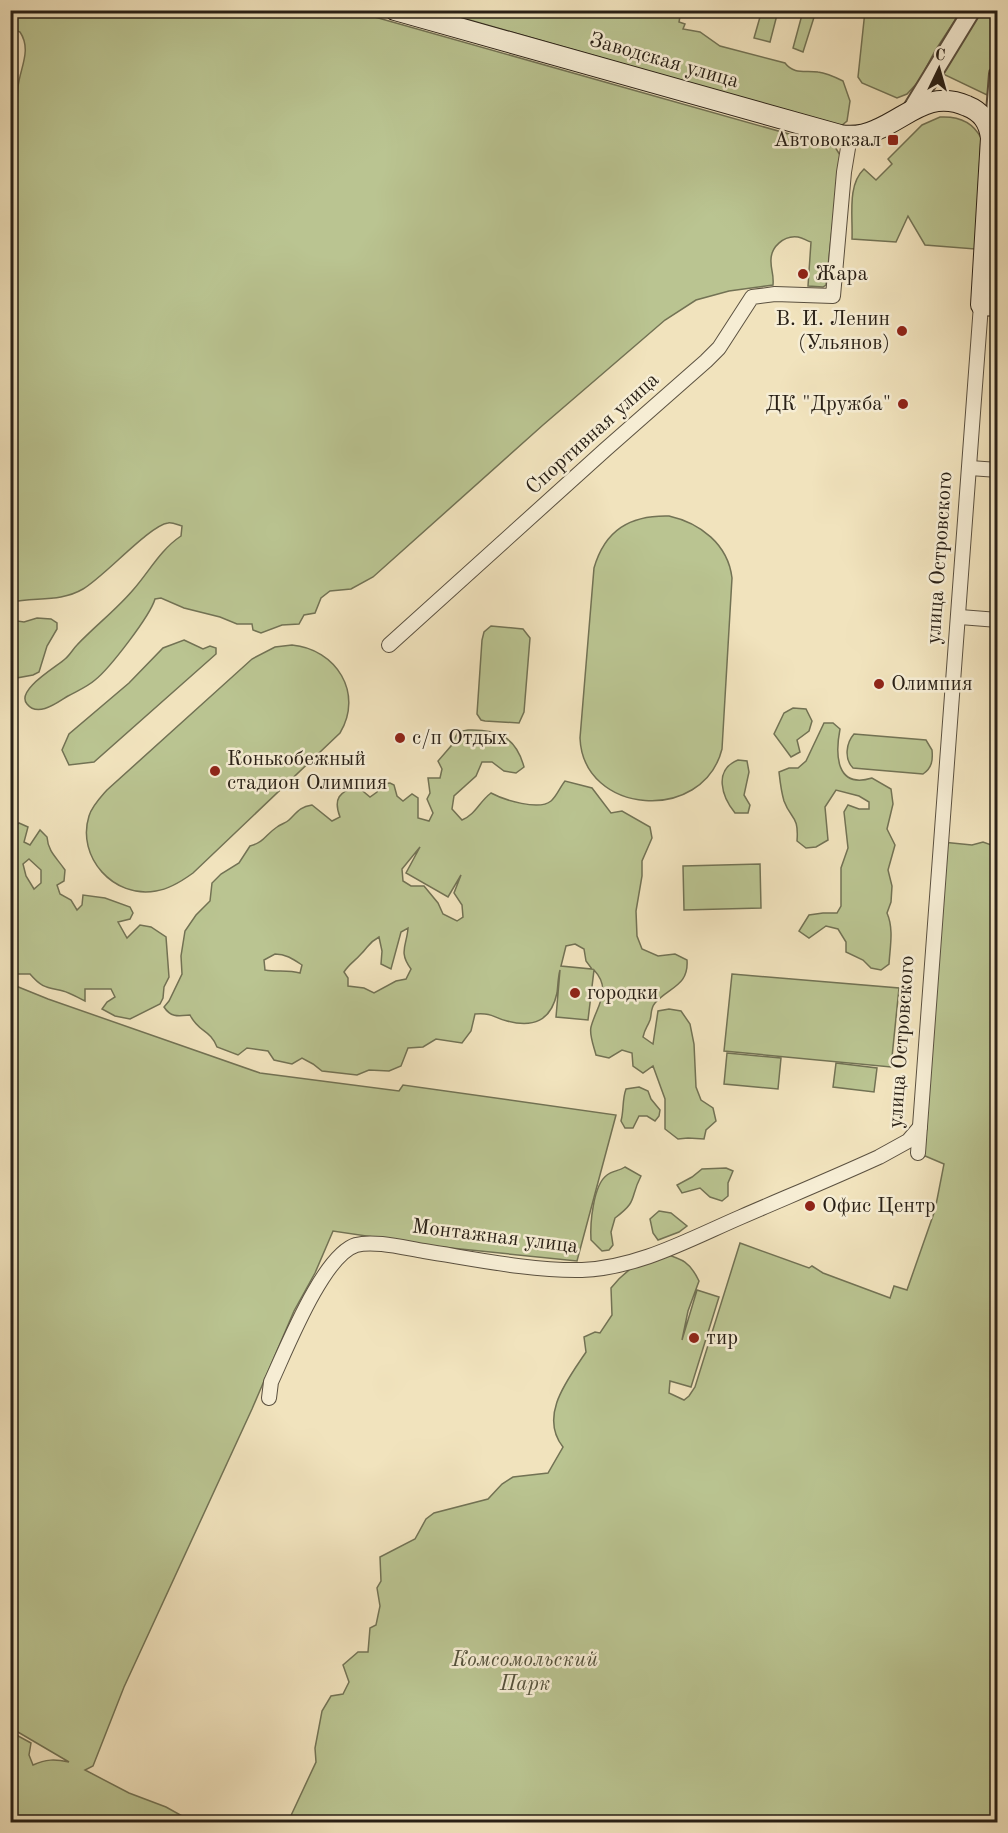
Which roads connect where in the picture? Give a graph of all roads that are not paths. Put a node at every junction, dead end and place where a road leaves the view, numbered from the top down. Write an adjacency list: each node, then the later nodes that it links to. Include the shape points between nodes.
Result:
1 (395, 10): 5 (main road, Заводская улица)
2 (972, 10): 4 (street)
3 (998, 74): 6 (street, улица Островского)
4 (910, 110): 5 (main road, via 876,130); 6 (main road, via 943,100 970,107 988,123)
5 (850, 136): 12 (street, Спортивная улица, via 833,296 752,297 720,348)
6 (992, 148): 7 (main road, улица Островского)
7 (989, 305): 8 (street, улица Островского)
8 (970, 468): 9 (street); 10 (street, улица Островского)
9 (998, 470)
10 (960, 617): 11 (street); 13 (street, улица Островского)
11 (998, 620)
12 (389, 645)
13 (920, 1127): 14 (street, улица Островского); 15 (street, Монтажная улица, via 908,1142 864,1164 683,1244 597,1269 560,1269 357,1245 334,1261 315,1290 271,1382)
14 (918, 1153)
15 (269, 1398)

